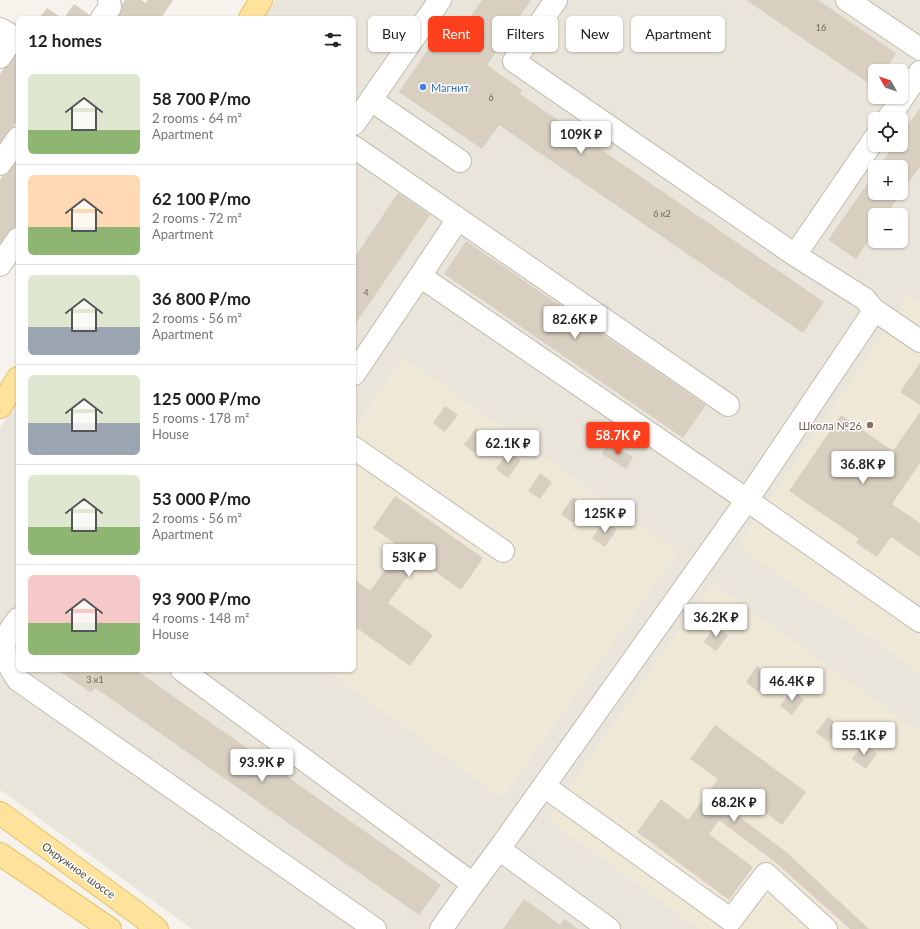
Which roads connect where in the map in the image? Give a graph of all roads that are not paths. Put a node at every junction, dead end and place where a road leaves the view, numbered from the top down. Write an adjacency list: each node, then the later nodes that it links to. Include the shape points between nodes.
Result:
1 (109, 0): 6 (lane, via 110,7)
2 (262, 0): 7 (main road)
3 (440, 0): 12 (lane)
4 (556, 0): 22 (lane, via 514,61)
5 (848, 0): 9 (lane)
6 (103, 16)
7 (251, 16)
8 (0, 29): 10 (lane, via 14,37)
9 (920, 49)
10 (0, 57)
11 (920, 72): 13 (lane)
12 (371, 100): 14 (lane); 18 (lane)
13 (893, 112)
14 (356, 121)
15 (16, 141): 19 (lane)
16 (356, 148): 20 (lane)
17 (868, 148): 22 (lane)
18 (460, 161)
19 (0, 164)
20 (458, 219): 24 (lane); 31 (lane)
21 (16, 243): 23 (lane)
22 (795, 255): 25 (lane, via 865,299)
23 (0, 265)
24 (420, 276): 28 (lane); 34 (lane)
25 (873, 309): 26 (lane); 34 (lane)
26 (920, 341)
27 (16, 366): 30 (main road)
28 (356, 371)
29 (16, 381): 32 (main road)
30 (0, 388)
31 (728, 405)
32 (0, 406)
33 (356, 449): 35 (lane)
34 (747, 500): 36 (lane); 39 (lane)
35 (503, 551)
36 (920, 621)
37 (16, 622): 46 (lane, via 6,638 4,652 9,667 18,680)
38 (185, 672): 43 (lane)
39 (544, 786): 41 (lane); 49 (lane, via 731,920 766,874)
40 (0, 813): 45 (main road, Окружное шоссе)
41 (499, 849): 43 (lane); 48 (lane)
42 (0, 854): 44 (main road)
43 (473, 884): 47 (lane)
44 (109, 929)
45 (157, 929)
46 (375, 929)
47 (441, 929)
48 (609, 929)
49 (826, 929)

